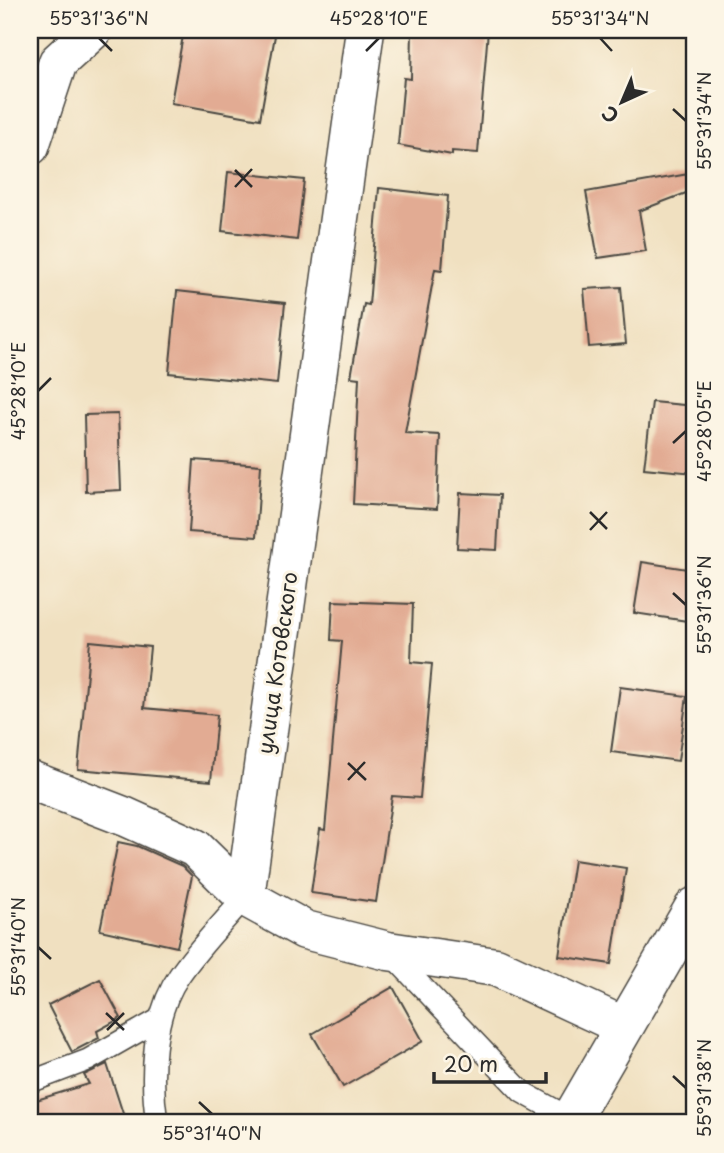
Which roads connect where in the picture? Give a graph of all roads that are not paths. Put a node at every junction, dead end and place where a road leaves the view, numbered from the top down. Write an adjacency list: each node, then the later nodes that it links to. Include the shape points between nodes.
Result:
1 (93, 30): 3 (street, via 58,62)
2 (365, 30): 5 (street, улица Котовского)
3 (30, 146)
4 (30, 780): 5 (street, via 195,848)
5 (245, 897): 7 (street, via 305,930); 8 (lane, via 178,977)
6 (694, 906): 9 (street)
7 (388, 951): 9 (street, via 496,967); 11 (lane, via 522,1092)
8 (158, 1020): 10 (lane, via 88,1060); 12 (lane, via 153,1099)
9 (623, 1026): 11 (street)
10 (30, 1082)
11 (572, 1121)
12 (157, 1123)

